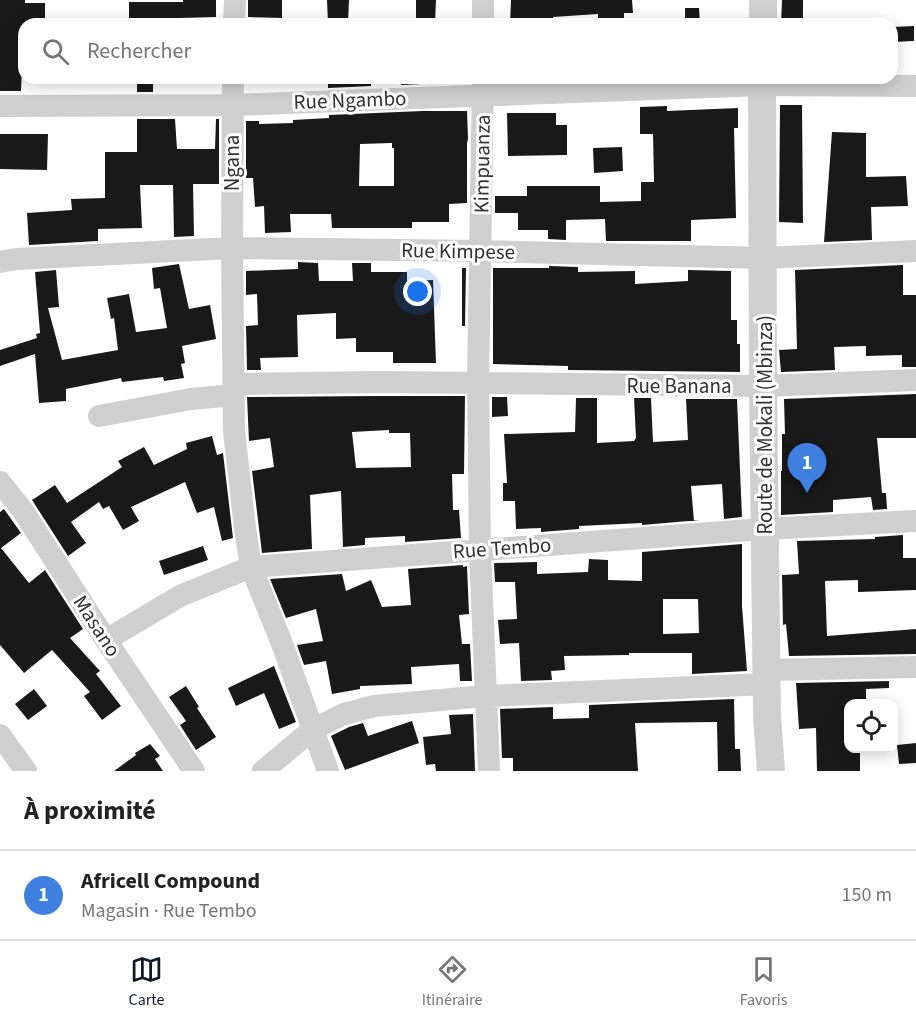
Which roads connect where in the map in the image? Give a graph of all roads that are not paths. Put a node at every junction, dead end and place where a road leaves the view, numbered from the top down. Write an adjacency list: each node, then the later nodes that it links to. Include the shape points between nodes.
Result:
1 (235, 0): 4 (street)
2 (483, 0): 5 (street)
3 (763, 0): 6 (street)
4 (234, 18)
5 (483, 18)
6 (762, 18)
7 (233, 84): 13 (street, Ngana)
8 (595, 84): 11 (street, Rue Ngambo)
9 (762, 84): 18 (street, Route de Mokali (Mbinza))
10 (854, 84): 12 (street, Rue Ngambo)
11 (483, 86): 13 (street, Rue Ngambo); 16 (street, Kimpuanza)
12 (916, 86)
13 (232, 105): 14 (street, Rue Ngambo); 15 (street, Ngana)
14 (0, 106)
15 (232, 248): 16 (street, Rue Kimpese); 19 (street, Rue Kimpese); 23 (street, Ngana)
16 (480, 251): 18 (street, Rue Kimpese); 21 (street, Kimpuanza)
17 (916, 251): 18 (street, Rue Kimpese)
18 (764, 258): 22 (street, Route de Mokali (Mbinza))
19 (0, 262)
20 (916, 380): 22 (street, Rue Banana)
21 (478, 384): 22 (street, Rue Banana); 23 (street, Rue Banana, via 378,382); 28 (street, Kimpuanza)
22 (763, 386): 27 (street, Route de Mokali (Mbinza))
23 (234, 389): 24 (street, Rue Banana); 29 (street, Ngana, via 234,431)
24 (99, 416)
25 (0, 482): 30 (street, Masano)
26 (916, 521): 27 (street, Rue Tembo)
27 (765, 529): 28 (street, Rue Tembo); 32 (street, Route de Mokali (Mbinza))
28 (480, 550): 29 (street, Rue Tembo); 33 (street, Kimpuanza)
29 (251, 567): 30 (street, Rue Tembo, via 180,596); 34 (street, Ngana)
30 (106, 640): 37 (street, Masano)
31 (916, 667): 32 (street)
32 (767, 677): 33 (street); 41 (street, Route de Mokali (Mbinza))
33 (485, 696): 34 (street, via 374,706 344,714); 40 (street, Kimpuanza)
34 (312, 730): 38 (street); 39 (street, Ngana)
35 (0, 735): 36 (street)
36 (26, 771)
37 (194, 771)
38 (263, 771)
39 (328, 771)
40 (489, 771)
41 (771, 771)

